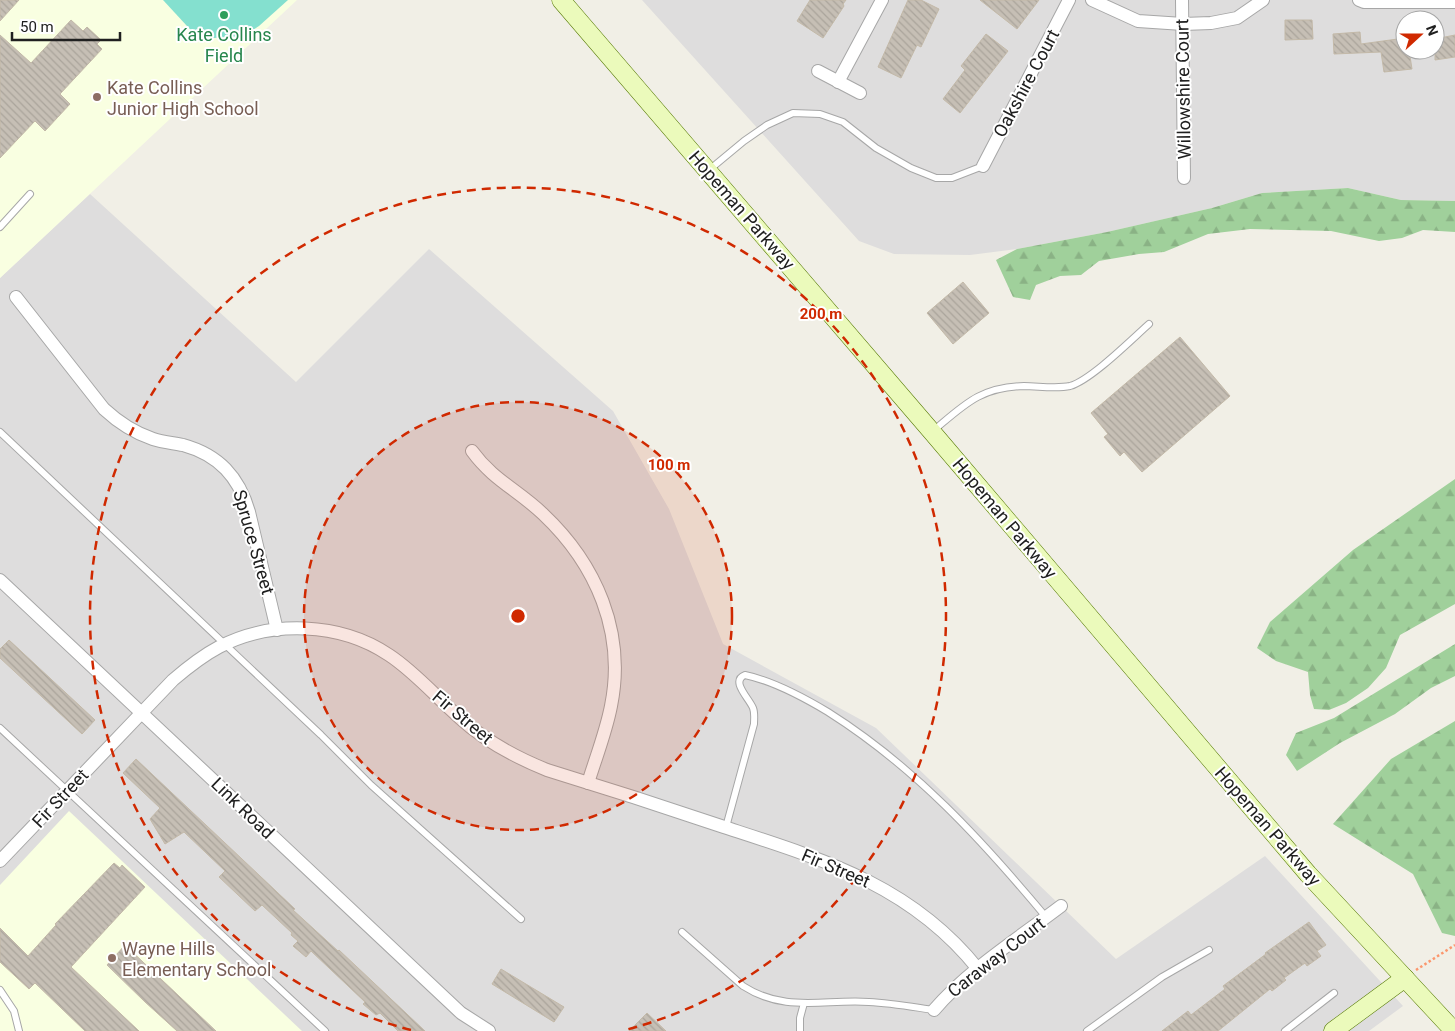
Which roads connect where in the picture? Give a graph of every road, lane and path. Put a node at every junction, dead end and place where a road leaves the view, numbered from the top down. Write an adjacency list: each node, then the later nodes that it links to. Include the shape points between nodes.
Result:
1 (561, 0): 15 (main road, Hopeman Parkway)
2 (882, 0): 12 (street)
3 (1069, 0): 14 (street, Oakshire Court)
4 (1092, 0): 10 (street, via 1138,21)
5 (1182, 0): 10 (street, Willowshire Court)
6 (1264, 0): 10 (street, via 1237,18)
7 (1359, 0): 8 (street)
8 (1420, 0): 9 (street)
9 (1455, 2)
10 (1183, 24): 16 (street, Willowshire Court)
11 (818, 71): 12 (street)
12 (838, 82): 13 (street)
13 (860, 93)
14 (983, 166): 15 (lane, via 952,178 936,178 876,148 843,122 820,114 793,112 767,125)
15 (708, 171): 22 (main road, Hopeman Parkway)
16 (1184, 178)
17 (30, 194): 18 (lane)
18 (0, 228)
19 (16, 297): 25 (street, Spruce Street, via 113,417 153,439 197,450 218,462 236,480 249,512)
20 (1149, 324): 22 (lane, via 1080,381 1065,386 1010,386 984,392)
21 (0, 432): 26 (lane)
22 (932, 432): 40 (main road, Hopeman Parkway, via 1308,874)
23 (472, 451): 29 (street, via 488,471 560,530 592,574 604,601 613,648 614,681 611,706)
24 (0, 580): 27 (street, Link Road)
25 (277, 630): 26 (street, Fir Street); 29 (street, Fir Street, via 320,629 370,644 409,670 460,718 500,748 547,770)
26 (225, 644): 27 (street, Fir Street, via 196,661); 34 (lane, via 371,785)
27 (142, 713): 30 (street, Fir Street); 47 (street, Link Road, via 461,1013)
28 (0, 728): 30 (lane)
29 (588, 783): 31 (street, Fir Street)
30 (67, 790): 32 (street, Fir Street); 46 (lane)
31 (726, 827): 35 (lane, via 754,724 754,710 738,680 745,675 808,700 876,744 945,806 1017,882); 39 (street, Fir Street, via 829,862 882,888 924,915)
32 (0, 861)
33 (1061, 906): 35 (street, Caraway Court)
34 (521, 918)
35 (1046, 918): 39 (street, Caraway Court)
36 (682, 932): 43 (lane, via 754,993 770,1000)
37 (1455, 945): 40 (path)
38 (1209, 950): 49 (lane, via 1162,976)
39 (978, 969): 44 (street, Caraway Court)
40 (1405, 978): 51 (main road); 52 (main road, Hopeman Parkway)
41 (0, 990): 45 (lane, via 14,1011)
42 (1334, 994): 50 (lane)
43 (804, 1003): 44 (lane, via 869,1002); 48 (lane)
44 (934, 1010)
45 (19, 1031)
46 (325, 1031)
47 (489, 1031)
48 (800, 1031)
49 (1086, 1031)
50 (1285, 1031)
51 (1333, 1031)
52 (1454, 1031)

